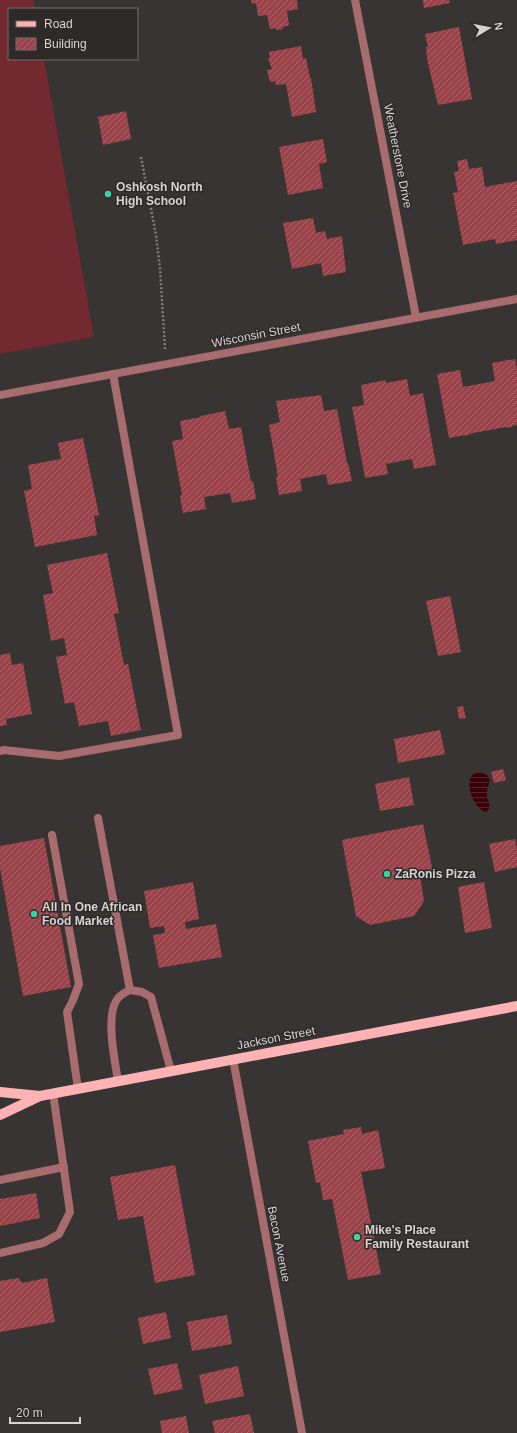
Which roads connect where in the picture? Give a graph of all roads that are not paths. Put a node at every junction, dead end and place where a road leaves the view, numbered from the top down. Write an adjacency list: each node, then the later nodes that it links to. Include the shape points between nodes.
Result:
1 (355, 0): 3 (street, Weatherstone Drive)
2 (517, 299): 3 (street, Wisconsin Street)
3 (416, 317): 4 (street, Wisconsin Street)
4 (113, 374): 5 (street, Wisconsin Street); 6 (street, via 178,735 59,756)
5 (0, 394)
6 (0, 751)
7 (98, 818): 9 (street)
8 (52, 835): 14 (street, via 79,984 67,1012)
9 (130, 990): 12 (street, via 151,997); 13 (street, via 118,997 112,1009 111,1027)
10 (517, 1006): 11 (main road, Jackson Street)
11 (233, 1059): 12 (main road, Jackson Street); 22 (street, Bacon Avenue)
12 (171, 1071): 13 (main road, Jackson Street)
13 (118, 1081): 14 (main road, Jackson Street)
14 (78, 1089): 16 (main road, Jackson Street)
15 (0, 1092): 17 (main road, Jackson Street)
16 (53, 1093): 17 (main road, Jackson Street); 19 (street)
17 (40, 1096): 18 (main road, Jackson Street)
18 (0, 1115)
19 (64, 1167): 20 (street); 21 (street, via 70,1212 59,1234 43,1243)
20 (0, 1180)
21 (0, 1253)
22 (302, 1433)

